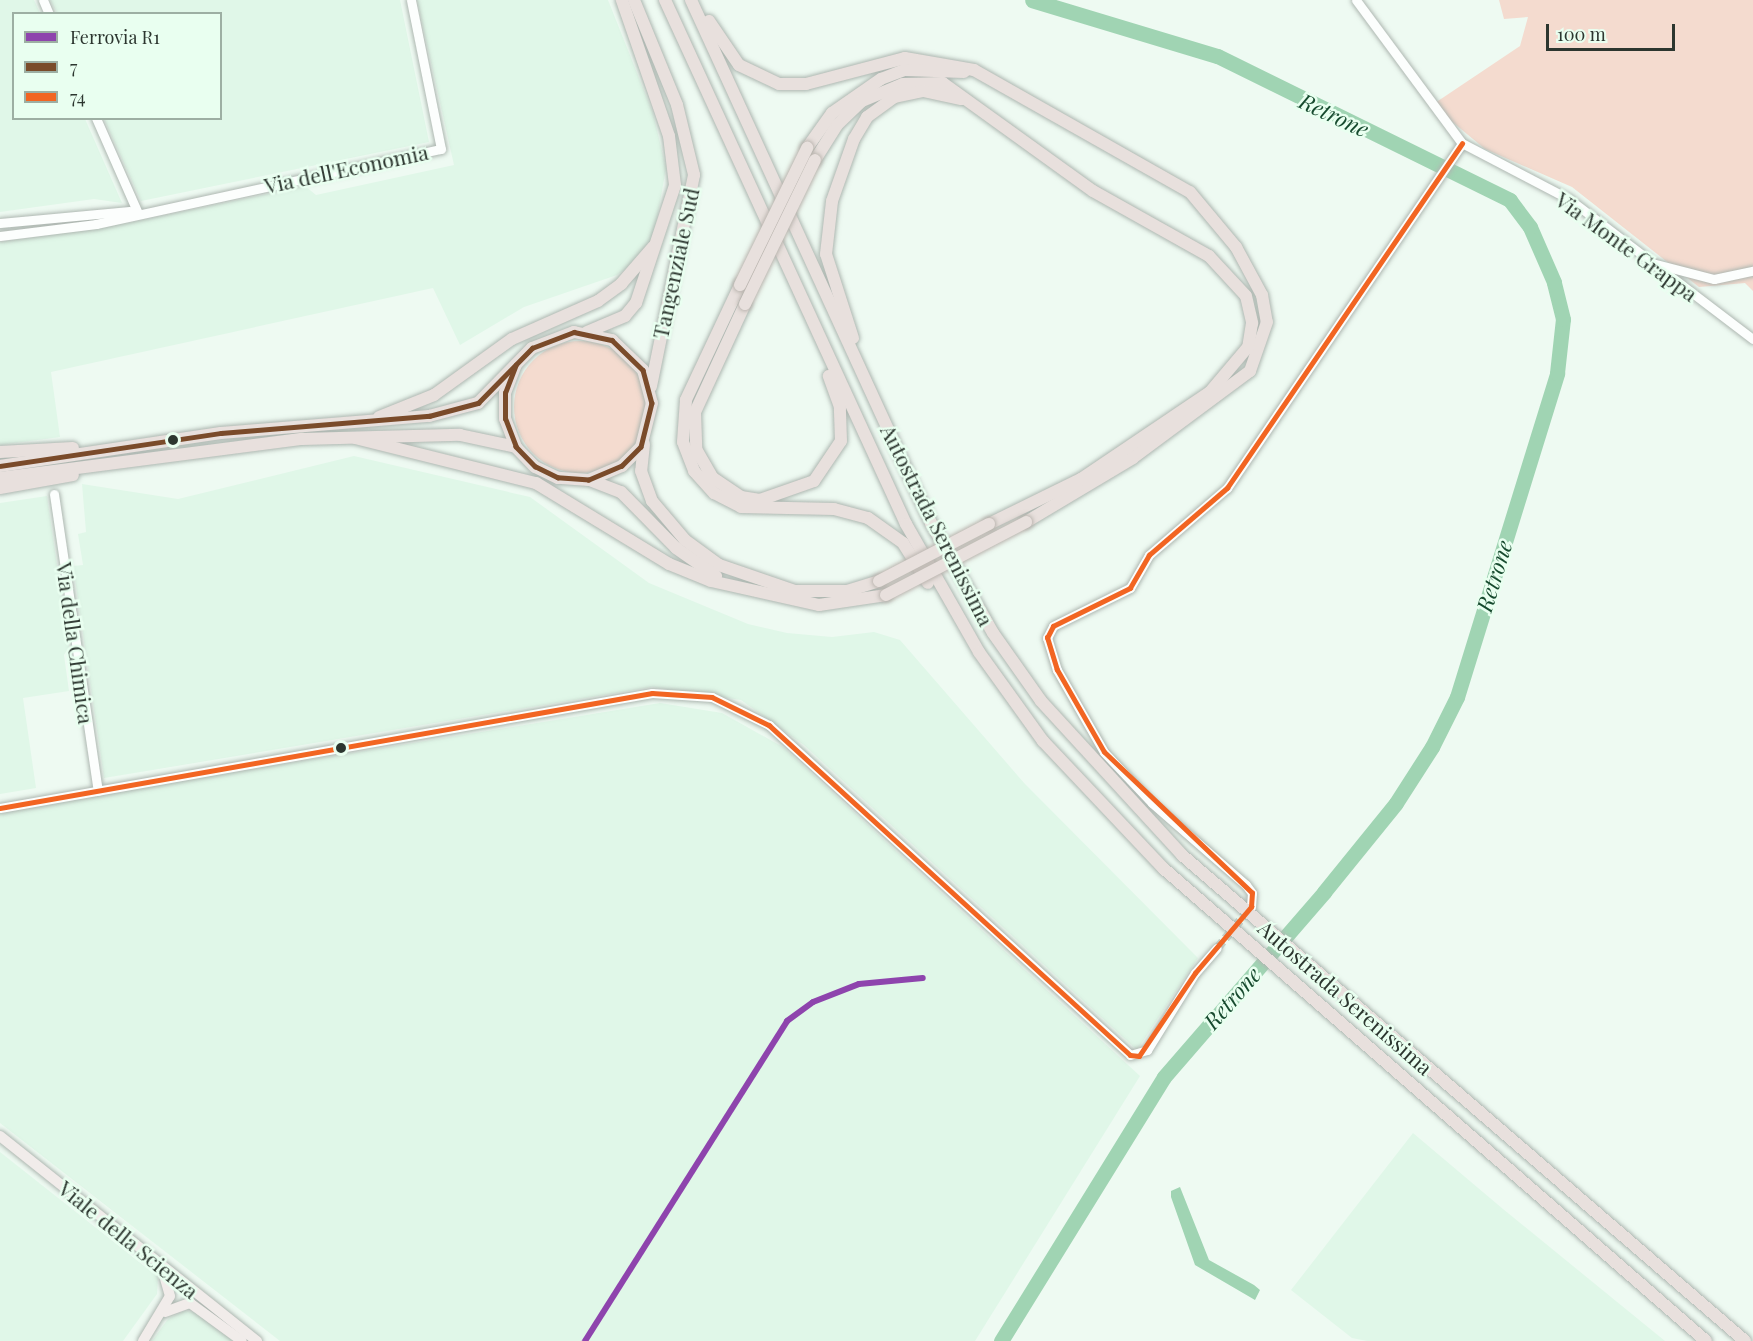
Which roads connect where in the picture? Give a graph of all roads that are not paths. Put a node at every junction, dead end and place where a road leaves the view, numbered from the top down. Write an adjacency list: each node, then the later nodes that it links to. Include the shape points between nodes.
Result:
1 (411, 0): 13 (street, Via dell'Economia, via 441,149)
2 (622, 0): 15 (highway, Tangenziale Sud, via 656,90 674,162)
3 (634, 0): 22 (highway, Tangenziale Sud, via 677,105 694,175)
4 (664, 0): 11 (highway, Autostrada Serenissima)
5 (691, 0): 35 (highway, Autostrada Serenissima)
6 (699, 0): 8 (highway, via 731,57 779,84 806,84 905,58 957,63)
7 (1356, 0): 12 (street, Via Monte Grappa)
8 (992, 79): 36 (highway, bridge, via 1190,192 1236,247 1262,295 1267,322 1261,352 1235,384 1133,458 1026,522 886,595 819,605); 37 (highway, bridge, via 935,69 893,73 843,103 807,148 740,285 683,410 683,442 697,476 719,497 741,507 841,510 887,530 909,551 984,672)
9 (996, 119): 11 (highway, bridge, via 943,83 903,84 876,93 846,114 816,160 746,304 698,399 694,438 701,460 722,486 741,496 770,499 804,488 822,474 838,451 842,420 830,378); 25 (highway, bridge, via 1093,190 1209,256 1242,289 1252,323 1237,367 1194,405 1082,480 879,581 847,591 795,591 719,565 672,526 646,491 641,460); 35 (highway, via 939,93 909,93 886,102 860,128 828,216 826,254 832,285)
10 (97, 120): 13 (street)
11 (728, 141): 37 (highway, Autostrada Serenissima, via 906,524 957,616)
12 (1462, 143): 17 (street, Via Monte Grappa, via 1569,199); 40 (street, via 1227,488 1149,555 1130,588 1053,626 1047,638 1057,670 1104,752 1152,803 1246,885 1252,893)
13 (137, 211): 14 (street, Via dell'Economia); 16 (street, Via dell'Economia, via 96,224)
14 (0, 223)
15 (664, 231): 19 (highway, Tangenziale Sud, via 636,303 625,316); 23 (highway, via 642,263 598,301 512,339 434,395)
16 (0, 236)
17 (1651, 263): 18 (street, via 1714,279); 20 (street, Via Monte Grappa)
18 (1753, 271)
19 (584, 332): 21 (highway, via 549,338); 22 (highway, via 627,351)
20 (1753, 339)
21 (516, 365): 23 (highway, via 478,403); 27 (highway, via 504,404)
22 (651, 392): 25 (highway)
23 (352, 425): 26 (highway)
24 (355, 438): 27 (highway, via 460,435); 29 (highway); 36 (highway, via 536,483 669,564)
25 (645, 438): 32 (highway, via 622,466)
26 (149, 444): 28 (highway); 30 (highway)
27 (516, 447): 32 (highway, via 546,473)
28 (0, 452)
29 (180, 452): 31 (highway); 33 (highway)
30 (0, 466)
31 (0, 478)
32 (589, 480): 36 (highway, via 621,492 707,572)
33 (0, 488)
34 (54, 494): 38 (street, Via della Chimica)
35 (924, 507): 49 (highway, Autostrada Serenissima, via 993,633 1061,726 1145,820)
36 (753, 594)
37 (1043, 741): 48 (highway, Autostrada Serenissima, via 1124,829 1274,966)
38 (98, 791): 39 (street); 41 (street, via 652,693 712,697 769,725 1130,1055 1139,1056)
39 (0, 808)
40 (1251, 907)
41 (1217, 948)
42 (0, 1136): 43 (main road, Viale della Scienza)
43 (159, 1263): 44 (main road, via 168,1279); 47 (main road, Viale della Scienza)
44 (165, 1312): 45 (main road); 46 (main road, Viale della Scienza, via 190,1304)
45 (143, 1341)
46 (242, 1341)
47 (257, 1341)
48 (1706, 1341)
49 (1744, 1341)

